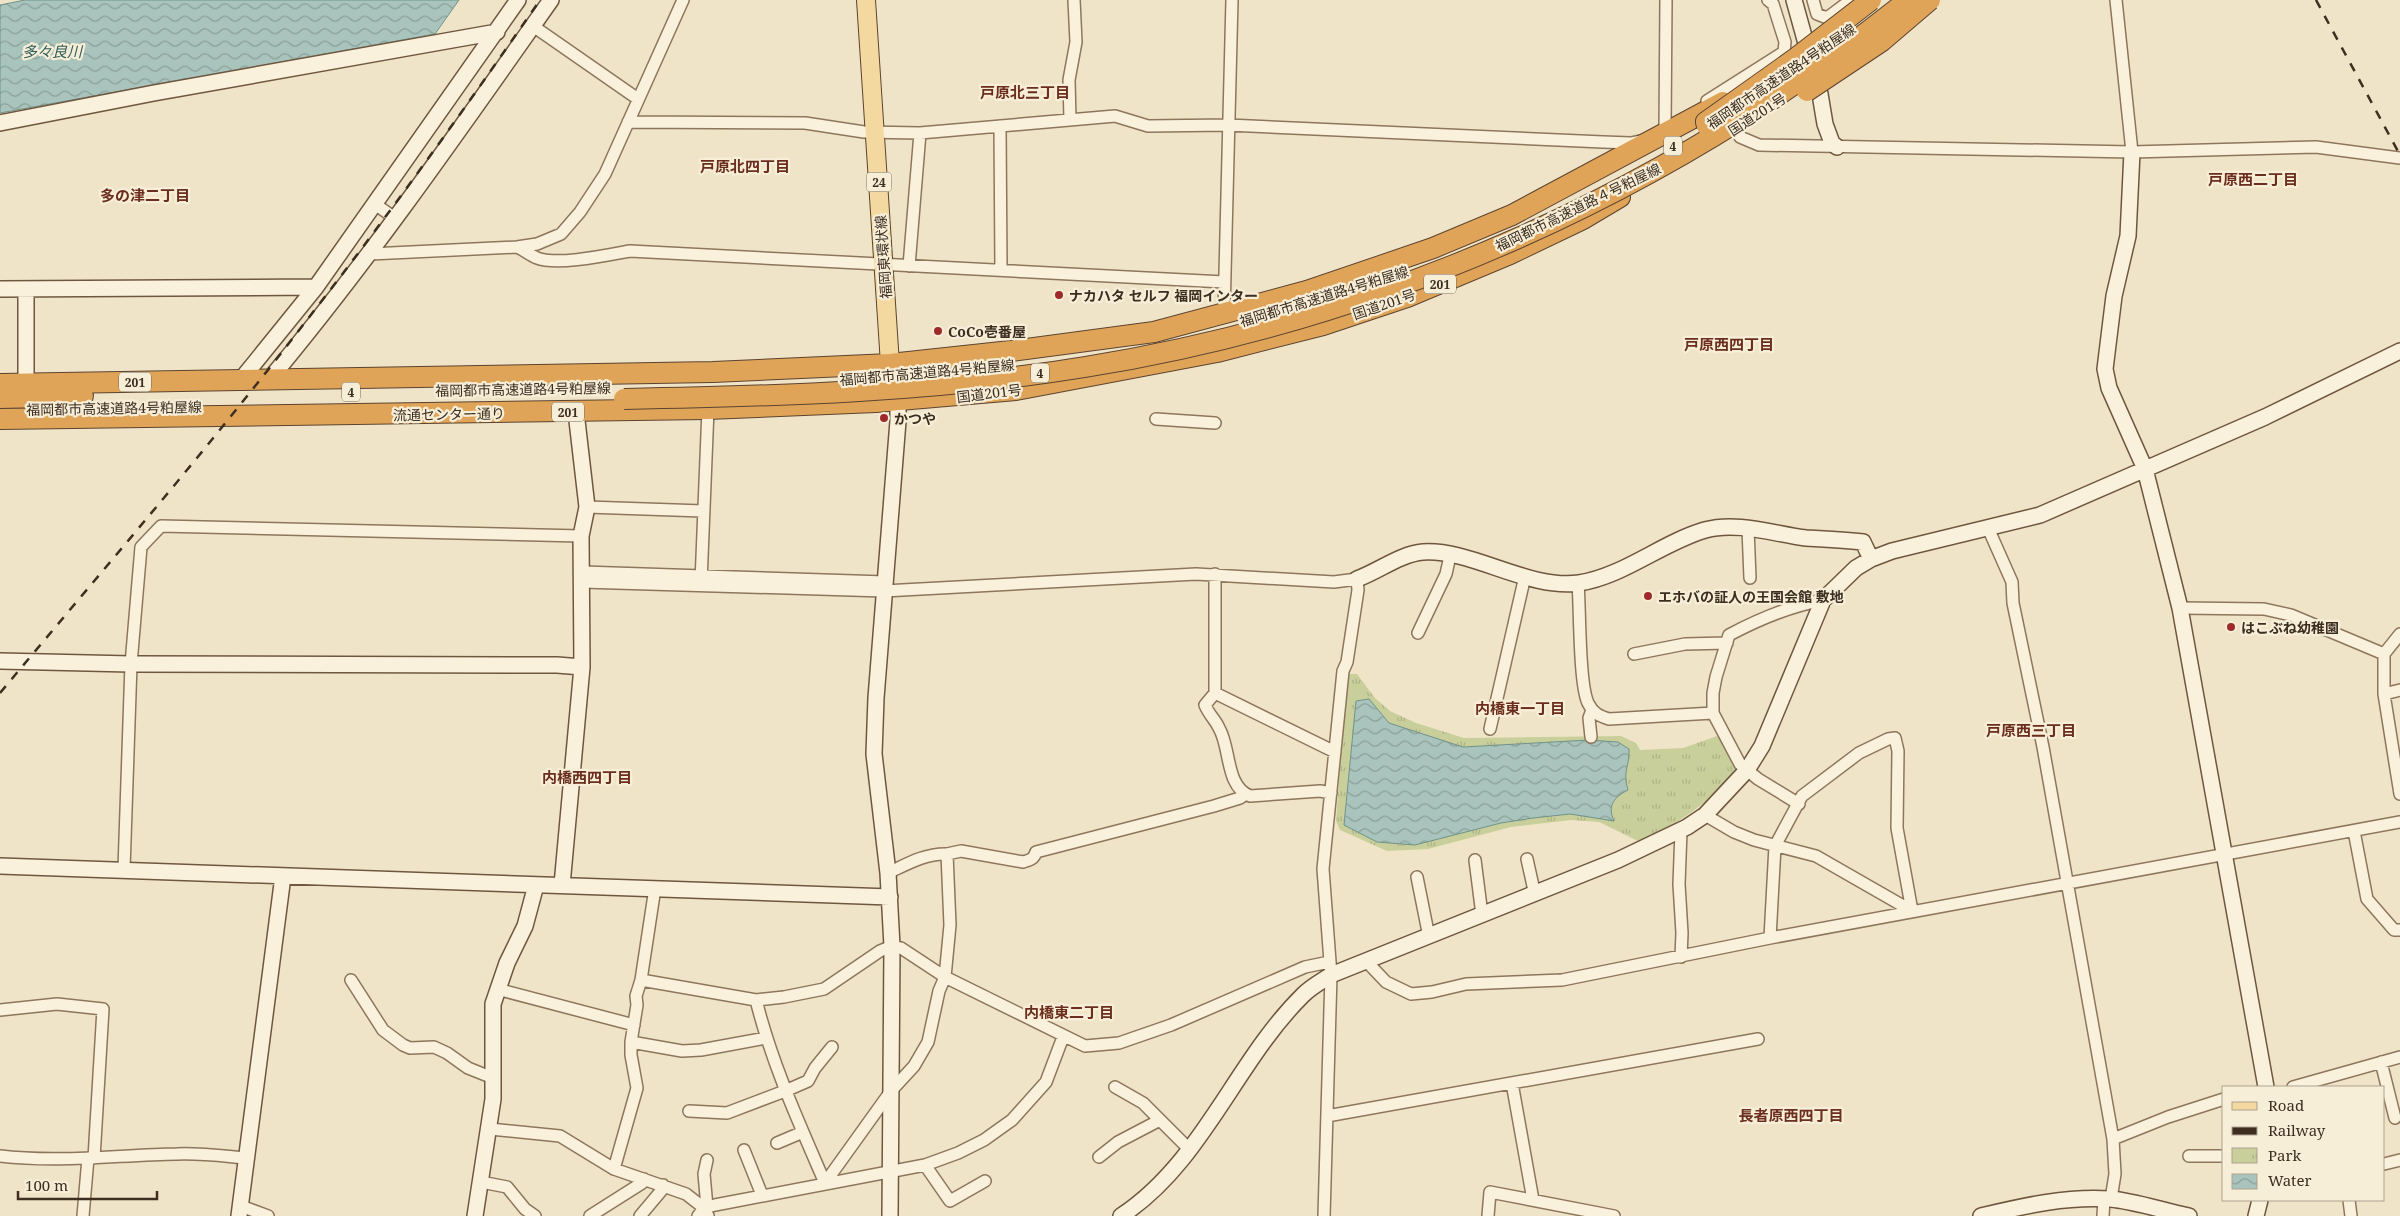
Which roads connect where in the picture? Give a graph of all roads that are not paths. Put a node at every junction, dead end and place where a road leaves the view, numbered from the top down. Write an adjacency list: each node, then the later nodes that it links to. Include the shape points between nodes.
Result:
1 (518, 0): 20 (street)
2 (551, 0): 19 (street)
3 (683, 0): 23 (street)
4 (866, 0): 31 (main road, 福岡東環状線 / 24)
5 (1074, 0): 24 (street, via 1076,42 1069,80)
6 (1232, 0): 28 (street)
7 (1666, 0): 30 (street)
8 (1768, 0): 30 (street, via 1773,4 1785,42 1784,52)
9 (1794, 0): 21 (street)
10 (1813, 0): 11 (street, via 1818,14 1827,18)
11 (1851, 0)
12 (1860, 0): 21 (highway, 国道201号 / 201)
13 (1872, 0): 29 (highway, bridge, via 1706,122)
14 (1889, 0): 29 (highway, 福岡都市高速道路4号粕屋線 / 4, via 1802,64)
15 (1908, 0): 37 (highway, 福岡都市高速道路４号粕屋線, bridge, via 1797,83)
16 (1917, 0): 22 (highway, 国道201号 / 201)
17 (1930, 0): 37 (highway, bridge, via 1882,41 1832,75 1741,131)
18 (2116, 0): 35 (street)
19 (533, 26): 23 (street); 39 (street)
20 (497, 32): 26 (street); 38 (street)
21 (1806, 42): 22 (street); 50 (highway, 国道201号 / 201, via 1723,102 1512,215 1395,262 1306,291)
22 (1815, 76): 34 (street, via 1829,138); 60 (highway, 国道201号 / 201, via 1730,132 1583,219 1407,297 1323,326 1147,367 1016,390)
23 (638, 99): 25 (street)
24 (1070, 120): 27 (street); 28 (street, via 1115,116 1148,126)
25 (628, 122): 31 (street, via 805,123); 40 (street, via 605,174 571,223 561,234 537,244)
26 (0, 123)
27 (1000, 126): 32 (street); 44 (street)
28 (1228, 126): 30 (street, via 1632,143); 46 (street)
29 (1707, 126): 57 (highway, 福岡都市高速道路4号粕屋線 / 4, via 1573,199 1438,260 1312,302 1226,326 1085,355 942,373)
30 (1665, 129)
31 (876, 132): 32 (street); 42 (main road, 福岡東環状線 / 24)
32 (920, 133): 43 (street)
33 (1740, 137): 34 (street, via 1759,145)
34 (1837, 147): 35 (street)
35 (2132, 152): 36 (street, via 2316,148); 67 (street, via 2128,236 2114,296 2105,369 2109,388)
36 (2400, 158)
37 (1671, 161): 45 (highway, 福岡都市高速道路４号粕屋線, bridge, via 1582,209)
38 (375, 204): 39 (street); 47 (street)
39 (396, 219): 41 (street)
40 (517, 247): 41 (street); 42 (street, via 538,259 553,261 630,251)
41 (370, 254): 53 (street)
42 (883, 265): 43 (street); 52 (main road, 福岡東環状線 / 24)
43 (909, 266): 44 (street)
44 (1001, 269): 46 (street)
45 (1443, 271): 57 (highway, 福岡都市高速道路4号粕屋線 / 4, bridge, via 1272,326 1154,355 1082,368 891,389 710,398)
46 (1224, 282): 50 (street)
47 (316, 287): 49 (street); 54 (street)
48 (0, 289): 49 (street)
49 (26, 289): 55 (street)
50 (1224, 312): 52 (highway, 国道201号 / 201, via 1154,332)
51 (2400, 351): 67 (street, via 2266,418)
52 (890, 364): 53 (highway, 201, via 713,372); 60 (street)
53 (270, 380): 54 (highway, 201)
54 (240, 381): 55 (highway, 201)
55 (26, 383): 56 (highway, 201)
56 (0, 384)
57 (625, 393): 59 (highway, 福岡都市高速道路4号粕屋線 / 4)
58 (0, 398): 59 (highway, 福岡都市高速道路4号粕屋線 / 4)
59 (136, 401): 62 (highway, 福岡都市高速道路4号粕屋線 / 4)
60 (898, 401): 61 (highway, 流通センター通り / 201); 82 (street)
61 (708, 409): 63 (highway, 流通センター通り / 201); 69 (street)
62 (0, 410)
63 (576, 412): 65 (highway, 流通センター通り / 201); 68 (street)
64 (1156, 419): 66 (street)
65 (0, 420)
66 (1215, 423)
67 (2145, 469): 70 (street, via 2040,515); 84 (street)
68 (586, 507): 69 (street); 72 (street)
69 (703, 511): 80 (street)
70 (1988, 528): 74 (street); 120 (street, via 2012,582 2013,603)
71 (1748, 529): 74 (street, via 1863,542); 78 (street); 81 (street, via 1707,530 1684,537 1607,574)
72 (581, 536): 77 (street); 91 (street, via 161,526 141,547)
73 (1450, 556): 76 (street); 79 (street, via 1422,552); 85 (street, via 1446,574)
74 (1871, 558): 83 (street, via 1839,582)
75 (1215, 574): 79 (street, via 1334,582); 82 (street); 94 (street)
76 (1525, 576): 81 (street, via 1551,582); 98 (street)
77 (583, 577): 80 (street); 92 (street)
78 (1750, 578)
79 (1357, 579): 100 (street)
80 (701, 581): 82 (street)
81 (1578, 583): 96 (street, via 1584,690)
82 (885, 586): 117 (street, via 874,754)
83 (1823, 600): 87 (street, via 1799,604 1750,624 1729,636); 101 (street, via 1762,746)
84 (2180, 608): 89 (street, via 2264,609 2290,615); 112 (street)
85 (1418, 633)
86 (2400, 634): 89 (street)
87 (1727, 643): 88 (street, via 1685,644); 97 (street, via 1713,693)
88 (1634, 654)
89 (2384, 654): 95 (street)
90 (0, 661): 91 (street)
91 (131, 664): 92 (street); 116 (street)
92 (582, 667): 122 (street)
93 (2400, 690): 95 (street)
94 (1215, 693): 100 (street); 104 (street, via 1206,705 1209,715 1219,727 1238,786)
95 (2384, 694): 103 (street)
96 (1592, 710): 97 (street, via 1609,719); 99 (street)
97 (1713, 713): 101 (street, via 1740,764)
98 (1490, 729)
99 (1591, 737)
100 (1335, 752): 102 (street)
101 (1747, 770): 105 (street); 106 (street)
102 (1332, 793): 104 (street); 134 (street, via 1323,869)
103 (2400, 793)
104 (1246, 794): 111 (street, via 1214,806 1036,852 1034,857 1023,862 961,851)
105 (1799, 804): 110 (street); 126 (street, via 1802,796 1859,754 1896,738 1897,828)
106 (1704, 815): 108 (street); 110 (street, via 1734,832)
107 (2400, 822): 109 (street)
108 (1681, 830): 124 (street); 132 (street)
109 (2354, 831): 112 (street); 128 (street, via 2370,904 2394,930)
110 (1776, 846): 126 (street, via 1816,856); 130 (street)
111 (947, 854): 117 (street, via 915,860); 135 (street, via 950,925)
112 (2225, 856): 120 (street); 152 (street)
113 (1527, 859): 124 (street)
114 (1475, 860): 127 (street)
115 (0, 866): 116 (street)
116 (124, 869): 118 (street)
117 (888, 873): 125 (street)
118 (283, 876): 121 (street); 173 (street)
119 (1417, 878): 129 (street)
120 (2067, 883): 126 (street); 164 (street)
121 (536, 885): 122 (street); 138 (street, via 525,926)
122 (562, 885): 123 (street)
123 (655, 888): 125 (street); 137 (street)
124 (1535, 894): 127 (street)
125 (890, 897): 131 (street)
126 (1912, 911): 130 (street)
127 (1482, 915): 129 (street)
128 (2400, 930)
129 (1429, 937): 133 (street)
130 (1770, 938): 132 (street)
131 (892, 946): 135 (street, via 901,948); 139 (street, via 824,989); 156 (street)
132 (1681, 957): 133 (street, via 1562,980 1466,984 1411,994 1386,982)
133 (1367, 962): 134 (street)
134 (1330, 968): 142 (street, via 1305,967 1171,1025 1119,1043 1085,1046); 159 (street); 166 (street, via 1289,1010)
135 (945, 977): 142 (street); 156 (street, via 928,1042 914,1066)
136 (351, 980): 149 (street, via 384,1030 403,1045 434,1048)
137 (641, 980): 139 (street); 141 (street)
138 (498, 989): 141 (street); 149 (street, via 491,1029)
139 (756, 1000): 143 (street)
140 (0, 1010): 172 (street, via 56,1004 103,1009)
141 (634, 1025): 145 (street)
142 (1063, 1037): 177 (street, via 1046,1082 1012,1120 984,1140)
143 (766, 1038): 145 (street, via 682,1051); 155 (street)
144 (1758, 1038): 150 (street)
145 (631, 1042): 178 (street, via 637,1088)
146 (832, 1047): 155 (street, via 808,1081)
147 (2400, 1057): 148 (street)
148 (2381, 1062): 151 (street); 160 (street)
149 (493, 1078): 162 (street)
150 (1512, 1083): 159 (street); 187 (street)
151 (2328, 1083): 153 (street)
152 (2266, 1086)
153 (2302, 1086)
154 (1115, 1087): 161 (street, via 1143,1103)
155 (785, 1091): 158 (street, via 727,1113); 163 (street)
156 (891, 1091): 179 (street); 183 (street)
157 (2222, 1100): 164 (street)
158 (689, 1111)
159 (1328, 1116): 201 (street)
160 (2395, 1118)
161 (1160, 1120): 166 (street); 171 (street, via 1118,1142)
162 (490, 1129): 178 (street, via 560,1136); 182 (street)
163 (803, 1132): 165 (street); 183 (street)
164 (2113, 1139): 186 (street, via 2115,1174)
165 (776, 1143)
166 (1189, 1149): 200 (street, via 1151,1192)
167 (744, 1150): 185 (street)
168 (0, 1156): 172 (street)
169 (2189, 1156): 170 (street)
170 (2222, 1156)
171 (1100, 1157)
172 (91, 1158): 173 (street, via 178,1154); 193 (street)
173 (246, 1158): 190 (street)
174 (707, 1160): 191 (street)
175 (2400, 1160): 176 (street)
176 (2385, 1164)
177 (925, 1165): 179 (street); 181 (street, via 950,1201)
178 (614, 1169): 180 (street)
179 (889, 1172): 183 (street); 199 (street)
180 (644, 1179): 184 (street); 197 (street)
181 (985, 1181)
182 (481, 1182): 195 (street); 196 (street, via 506,1186)
183 (825, 1183): 185 (street)
184 (663, 1185): 191 (street, via 686,1194); 198 (street)
185 (762, 1195): 191 (street)
186 (2108, 1199): 204 (street, via 2052,1200); 205 (street); 206 (street)
187 (1533, 1200): 192 (street); 202 (street, via 1490,1192)
188 (2260, 1201): 207 (street)
189 (2348, 1201): 208 (street)
190 (240, 1211): 194 (street)
191 (704, 1212)
192 (1598, 1214): 203 (street)
193 (83, 1216)
194 (268, 1216)
195 (475, 1216)
196 (535, 1216)
197 (590, 1216)
198 (640, 1216)
199 (890, 1216)
200 (1121, 1216)
201 (1324, 1216)
202 (1488, 1216)
203 (1614, 1216)
204 (1981, 1216)
205 (2103, 1216)
206 (2188, 1216)
207 (2256, 1216)
208 (2351, 1216)

